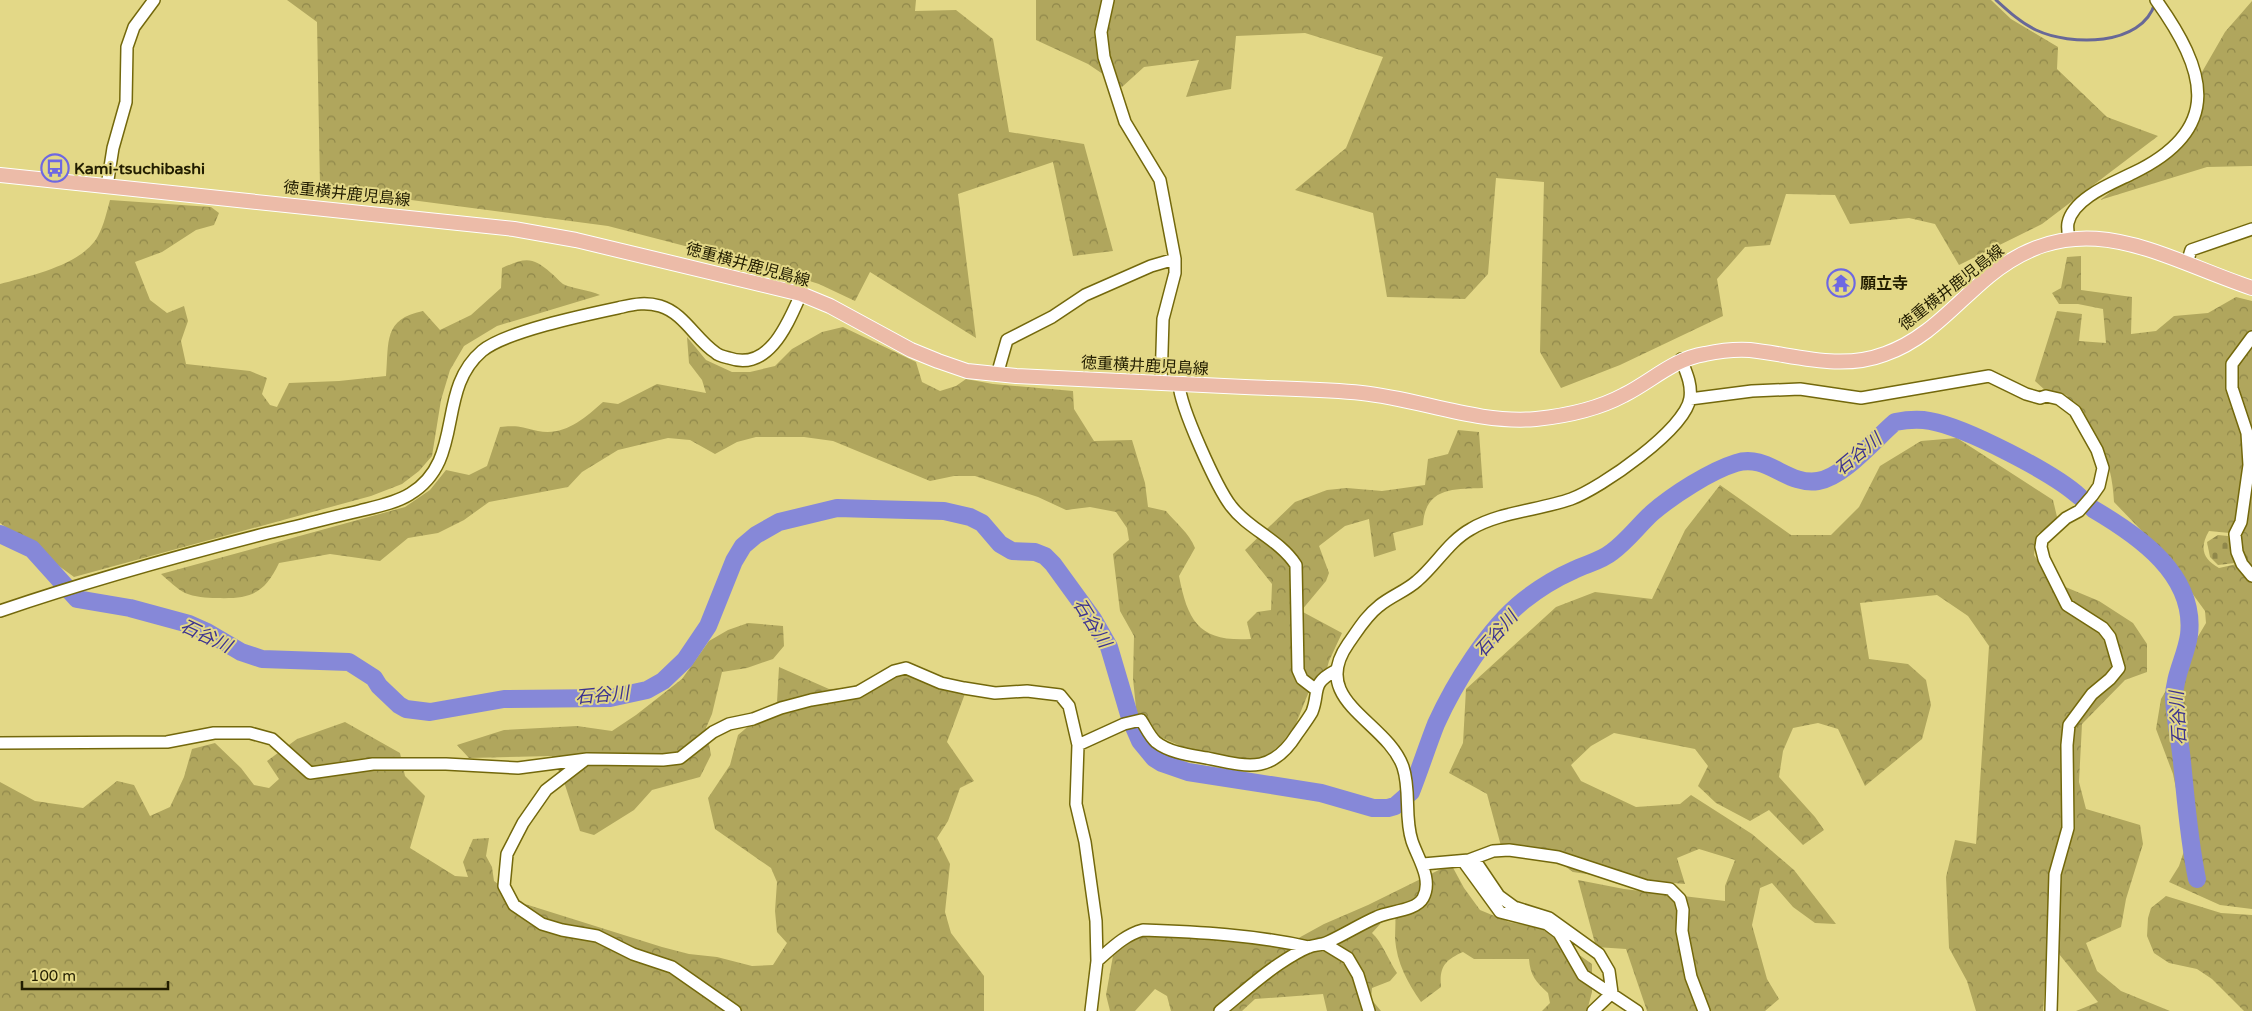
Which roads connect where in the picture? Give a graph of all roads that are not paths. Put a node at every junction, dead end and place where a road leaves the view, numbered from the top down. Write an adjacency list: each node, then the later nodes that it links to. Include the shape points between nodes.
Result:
1 (154, 0): 5 (street, via 134,27 128,47 126,102 113,148)
2 (1108, 0): 8 (street, via 1101,32 1104,57 1125,122 1160,180)
3 (2157, 2): 7 (street, via 2196,72 2197,99 2191,126 2184,139 2156,161 2108,184 2076,208 2068,221)
4 (0, 175): 5 (main road, 徳重横井鹿児島線)
5 (107, 186): 11 (main road, 徳重横井鹿児島線, via 514,229 576,240)
6 (2252, 229): 9 (street, via 2191,250)
7 (2069, 238): 9 (main road, 徳重横井鹿児島線, via 2108,239); 13 (main road, 徳重横井鹿児島線, via 2033,249 2005,265 1932,328 1911,343 1880,356 1853,361 1819,361 1749,350 1728,350)
8 (1176, 259): 14 (street, via 1150,266 1085,295 1052,317 1007,340); 15 (street, via 1163,319)
9 (2187, 263): 10 (main road, 徳重横井鹿児島線)
10 (2252, 288)
11 (801, 294): 14 (main road, 徳重横井鹿児島線, via 911,350 966,372); 19 (street, via 789,322 774,344 764,355 752,360 736,361 716,354 695,331 662,306 641,302 497,340 466,368 457,387 446,447 438,469 408,496 210,548)
12 (2252, 337): 18 (street, via 2232,364 2232,388 2247,433 2249,465 2241,522 2235,534 2237,552)
13 (1681, 360): 16 (main road, 徳重横井鹿児島線, via 1611,401 1581,411 1538,419 1508,420 1360,393); 17 (street, via 1689,379)
14 (997, 374): 15 (main road, 徳重横井鹿児島線)
15 (1161, 383): 16 (main road, 徳重横井鹿児島線)
16 (1179, 384): 21 (street, via 1180,396 1231,507 1287,551 1296,565 1298,670 1302,679)
17 (1690, 400): 20 (street, via 1684,415 1667,431 1616,475 1592,490 1570,500 1488,522 1457,538 1415,583 1368,615 1339,656); 38 (street, via 1800,388 1860,398 1989,376 2026,394 2059,399 2075,411 2103,468 2099,486 2079,511 2066,518 2042,540 2041,547 2067,605 2110,636 2118,668 2069,724 2068,828 2055,874)
18 (2252, 576)
19 (0, 611)
20 (1335, 671): 21 (street); 26 (street, via 1337,683 1348,702 1393,750 1402,766 1412,842)
21 (1315, 689): 23 (street, via 1312,711 1289,747 1281,756 1260,765 1179,753 1155,742 1141,720 1124,724)
22 (0, 743): 24 (street, via 167,742 214,733 250,733 272,739 310,773 373,764 518,768)
23 (1078, 745): 24 (street, via 1069,706 1060,695 1027,691 995,693 964,688 941,683 906,668 894,671 858,692 811,700 728,724 680,758); 29 (street, via 1076,804 1096,921)
24 (587, 759): 31 (street, via 546,790 507,854 504,886 514,905 542,924 597,936 633,954 672,967)
25 (1468, 860): 26 (street); 30 (street, via 1500,912 1547,924 1558,934 1583,975); 30 (street, via 1499,896 1514,907 1549,918 1599,954 1610,972); 37 (street, via 1493,851 1509,850 1558,857 1621,879 1670,890 1680,899 1691,977)
26 (1423, 864): 27 (street, via 1425,882 1421,902 1379,916)
27 (1325, 944): 28 (street); 34 (street, via 1348,958 1358,975)
28 (1309, 947): 29 (street, via 1270,938 1212,932 1143,930 1119,942); 33 (street, via 1278,965)
29 (1097, 961): 32 (street)
30 (1612, 994): 35 (street); 36 (street)
31 (735, 1011)
32 (1091, 1011)
33 (1220, 1011)
34 (1369, 1011)
35 (1592, 1011)
36 (1638, 1011)
37 (1704, 1011)
38 (2051, 1011)

